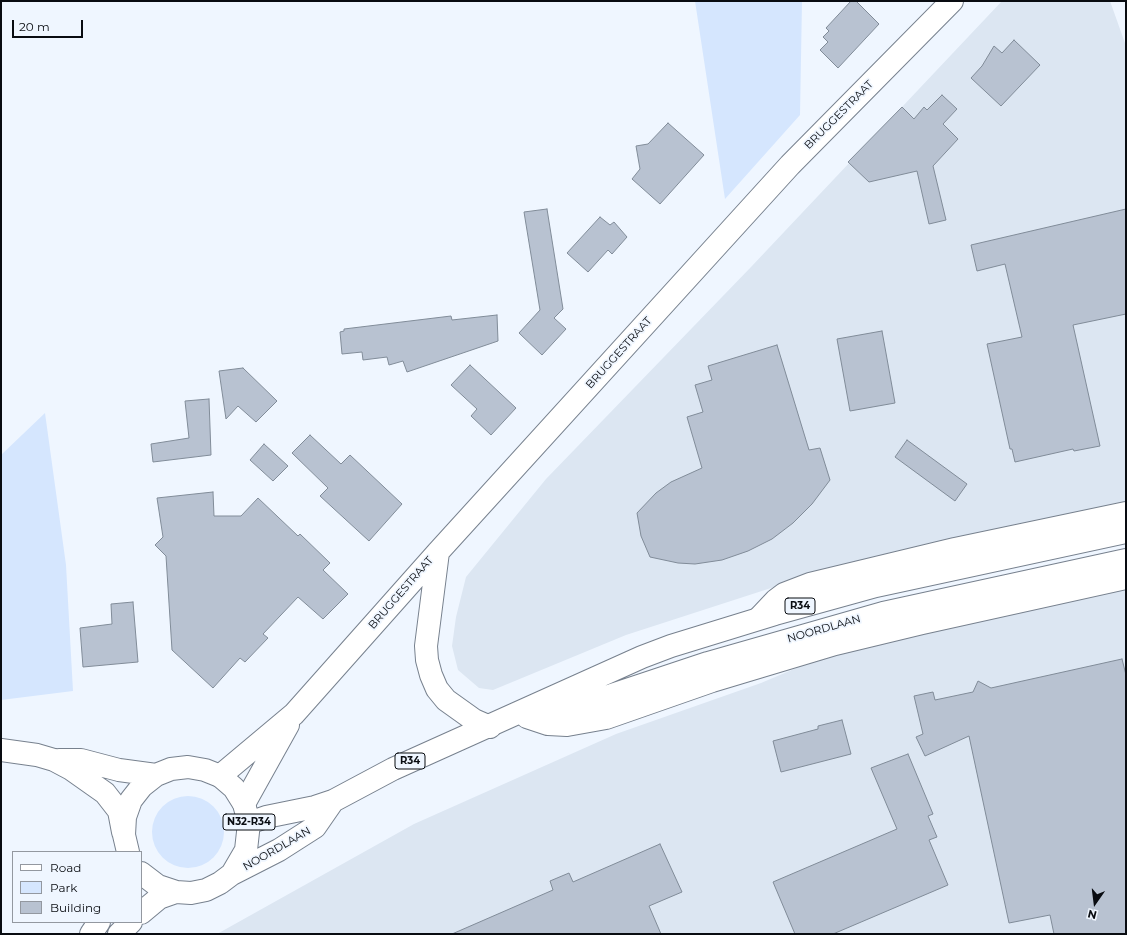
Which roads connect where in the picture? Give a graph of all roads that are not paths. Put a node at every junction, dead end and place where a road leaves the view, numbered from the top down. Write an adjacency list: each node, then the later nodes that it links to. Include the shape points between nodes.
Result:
1 (952, 1): 4 (main road, BRUGGESTRAAT, via 790,165)
2 (1126, 513): 7 (main road, NOORDLAAN, via 810,584 784,594)
3 (1126, 532): 7 (main road, NOORDLAAN / R34, via 876,586)
4 (438, 552): 8 (main road, BRUGGESTRAAT); 10 (main road, via 426,646 431,675 437,689 446,700 474,720)
5 (1126, 560): 9 (main road, NOORDLAAN / R34, via 883,613 708,663 612,695)
6 (1126, 578): 9 (main road, NOORDLAAN, via 842,642 712,681 606,718 548,724)
7 (759, 618): 10 (main road, NOORDLAAN / R34, via 642,657)
8 (294, 714): 14 (main road, BRUGGESTRAAT); 16 (main road, BRUGGESTRAAT)
9 (528, 717): 10 (main road, NOORDLAAN / R34)
10 (490, 727): 15 (main road, NOORDLAAN / R34, via 392,769)
11 (1, 750): 12 (main road, via 26,752)
12 (54, 760): 13 (main road, via 80,760 119,770); 17 (main road, via 105,793 119,811)
13 (156, 775): 14 (main road, N32-R34, via 188,767); 17 (main road, N32-R34, via 142,786 131,800 125,817)
14 (220, 776): 16 (main road, N32-R34, via 234,788)
15 (333, 801): 16 (main road, NOORDLAAN / R34, via 266,817); 19 (main road, NOORDLAAN / R34, via 315,827 279,850)
16 (247, 813): 19 (main road, N32-R34, via 246,850)
17 (126, 844)
18 (142, 874): 20 (main road, N32-R34, via 158,886)
19 (232, 874): 20 (main road, N32-R34, via 220,884 206,890)
20 (176, 892): 21 (main road, via 159,898)
21 (142, 912)
22 (98, 923): 24 (main road)
23 (130, 923): 25 (main road)
24 (91, 934)
25 (120, 934)

